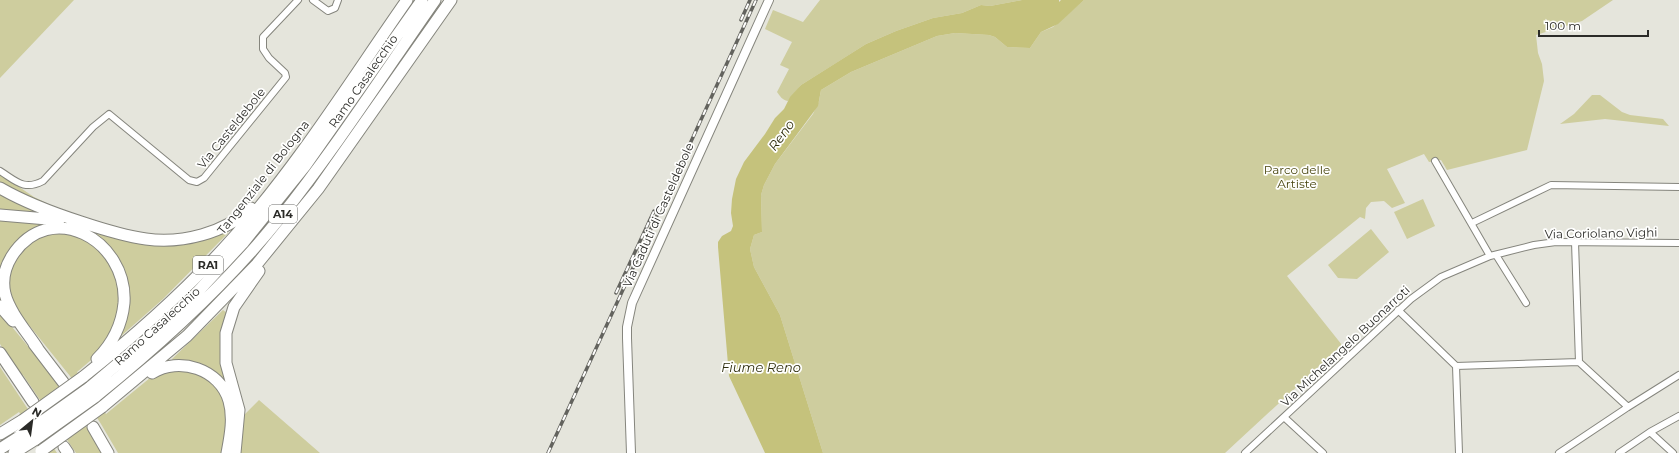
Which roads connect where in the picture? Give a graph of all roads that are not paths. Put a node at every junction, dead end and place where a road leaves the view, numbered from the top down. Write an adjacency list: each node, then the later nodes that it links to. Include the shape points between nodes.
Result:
1 (298, 0): 11 (street, Via Casteldebole, via 263,38 263,49 286,77 204,178 197,182 189,180 110,114 93,127 43,181 33,186 20,184)
2 (313, 0): 3 (street, via 328,11 335,8)
3 (338, 0)
4 (407, 0): 9 (highway, Tangenziale di Bologna / RA1)
5 (422, 0): 33 (highway, Ramo Casalecchio / A14, via 306,166 243,243 191,299)
6 (435, 0): 33 (highway, Ramo Casalecchio / A14, via 309,181 238,267 202,304 130,368)
7 (451, 0): 15 (highway, RA1)
8 (770, 0): 50 (main road, Via Caduti di Casteldebole, via 632,303 627,327)
9 (314, 134): 17 (highway, via 248,210 239,218 215,230 181,238 151,239); 31 (highway, Tangenziale di Bologna / RA1, via 268,196 217,256 152,320)
10 (1436, 161): 16 (street)
11 (0, 171)
12 (1679, 186): 16 (street, via 1551,185)
13 (0, 188): 17 (highway, via 38,208)
14 (0, 215): 17 (highway, via 49,218)
15 (292, 223): 34 (highway, RA1, via 203,320); 49 (highway, via 274,253 238,299 228,323 225,352 239,422)
16 (1472, 223): 20 (street)
17 (89, 225)
18 (1575, 242): 19 (street, Via Coriolano Vighi); 20 (street, Via Coriolano Vighi, via 1534,245); 27 (street)
19 (1679, 243)
20 (1493, 255): 21 (street); 23 (street, Via Michelangelo Buonarroti, via 1442,277)
21 (1526, 302)
22 (0, 306): 24 (highway)
23 (1398, 310): 28 (street); 38 (street, Via Michelangelo Buonarroti)
24 (38, 349): 31 (highway, via 8,302 4,287 7,265 19,246 38,233 53,228 81,232 96,240 109,253 118,268 124,291 123,308 115,335); 32 (highway)
25 (0, 353): 30 (highway)
26 (0, 359): 30 (highway)
27 (1579, 362): 28 (street); 36 (street)
28 (1456, 366): 53 (street)
29 (1679, 375): 36 (street)
30 (16, 376): 35 (highway)
31 (82, 376): 41 (highway, bridge, via 59,395)
32 (63, 382)
33 (92, 392): 42 (highway, Ramo Casalecchio / A14, bridge)
34 (121, 393): 43 (highway, RA1, bridge, via 102,407); 48 (highway, via 167,366 188,366 207,373 223,388 229,401 231,419)
35 (33, 402)
36 (1628, 407): 54 (street)
37 (1679, 416): 40 (street)
38 (1285, 418): 51 (street, Via Michelangelo Buonarroti); 52 (street)
39 (93, 427): 45 (highway)
40 (1650, 432): 55 (street); 56 (street)
41 (0, 434)
42 (33, 435): 44 (highway, Ramo Casalecchio / A14); 47 (highway, Ramo Casalecchio / A14)
43 (64, 446): 46 (highway, RA1, bridge)
44 (0, 449)
45 (108, 451)
46 (41, 452)
47 (14, 453)
48 (227, 453)
49 (235, 453)
50 (631, 453)
51 (1245, 453)
52 (1323, 453)
53 (1459, 453)
54 (1559, 453)
55 (1619, 453)
56 (1673, 453)

